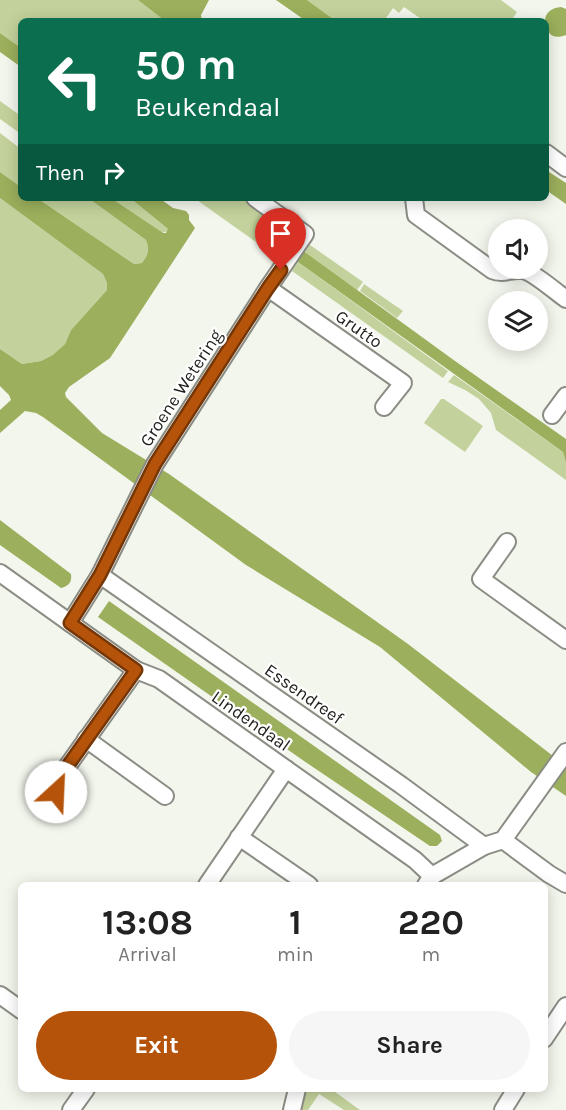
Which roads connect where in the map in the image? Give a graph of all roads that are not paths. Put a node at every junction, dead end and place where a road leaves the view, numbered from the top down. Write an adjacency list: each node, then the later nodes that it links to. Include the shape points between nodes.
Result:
1 (549, 155): 2 (street)
2 (566, 168)
3 (259, 201): 5 (street, Groene Wetering, via 305,234)
4 (414, 201): 6 (street, via 416,215 492,270 530,273)
5 (268, 288): 8 (street, Grutto, via 403,383); 12 (street, Groene Wetering, via 155,464)
6 (566, 299)
7 (566, 396): 9 (street)
8 (384, 407)
9 (552, 415)
10 (507, 542): 14 (street, via 482,579)
11 (0, 573): 13 (street, Lindendaal)
12 (100, 575): 13 (street, Groene Wetering); 23 (street, Essendreef)
13 (70, 623): 15 (street, Lindendaal)
14 (566, 640)
15 (136, 670): 16 (street); 18 (street, Lindendaal, via 159,680)
16 (86, 739): 19 (street, via 59,778); 20 (street)
17 (565, 754): 22 (street)
18 (286, 770): 21 (street, Lindendaal); 24 (street, via 415,860)
19 (56, 792)
20 (165, 796)
21 (239, 837): 25 (street, Lindendaal); 26 (street)
22 (503, 840): 23 (street); 27 (street)
23 (484, 846): 24 (street)
24 (429, 880)
25 (209, 882)
26 (305, 882)
27 (566, 884)
28 (0, 995): 30 (street)
29 (566, 1006): 31 (street)
30 (18, 1008)
31 (548, 1034)
32 (84, 1092): 35 (street)
33 (296, 1092): 36 (street)
34 (514, 1092): 37 (street)
35 (71, 1110)
36 (292, 1110)
37 (503, 1110)

